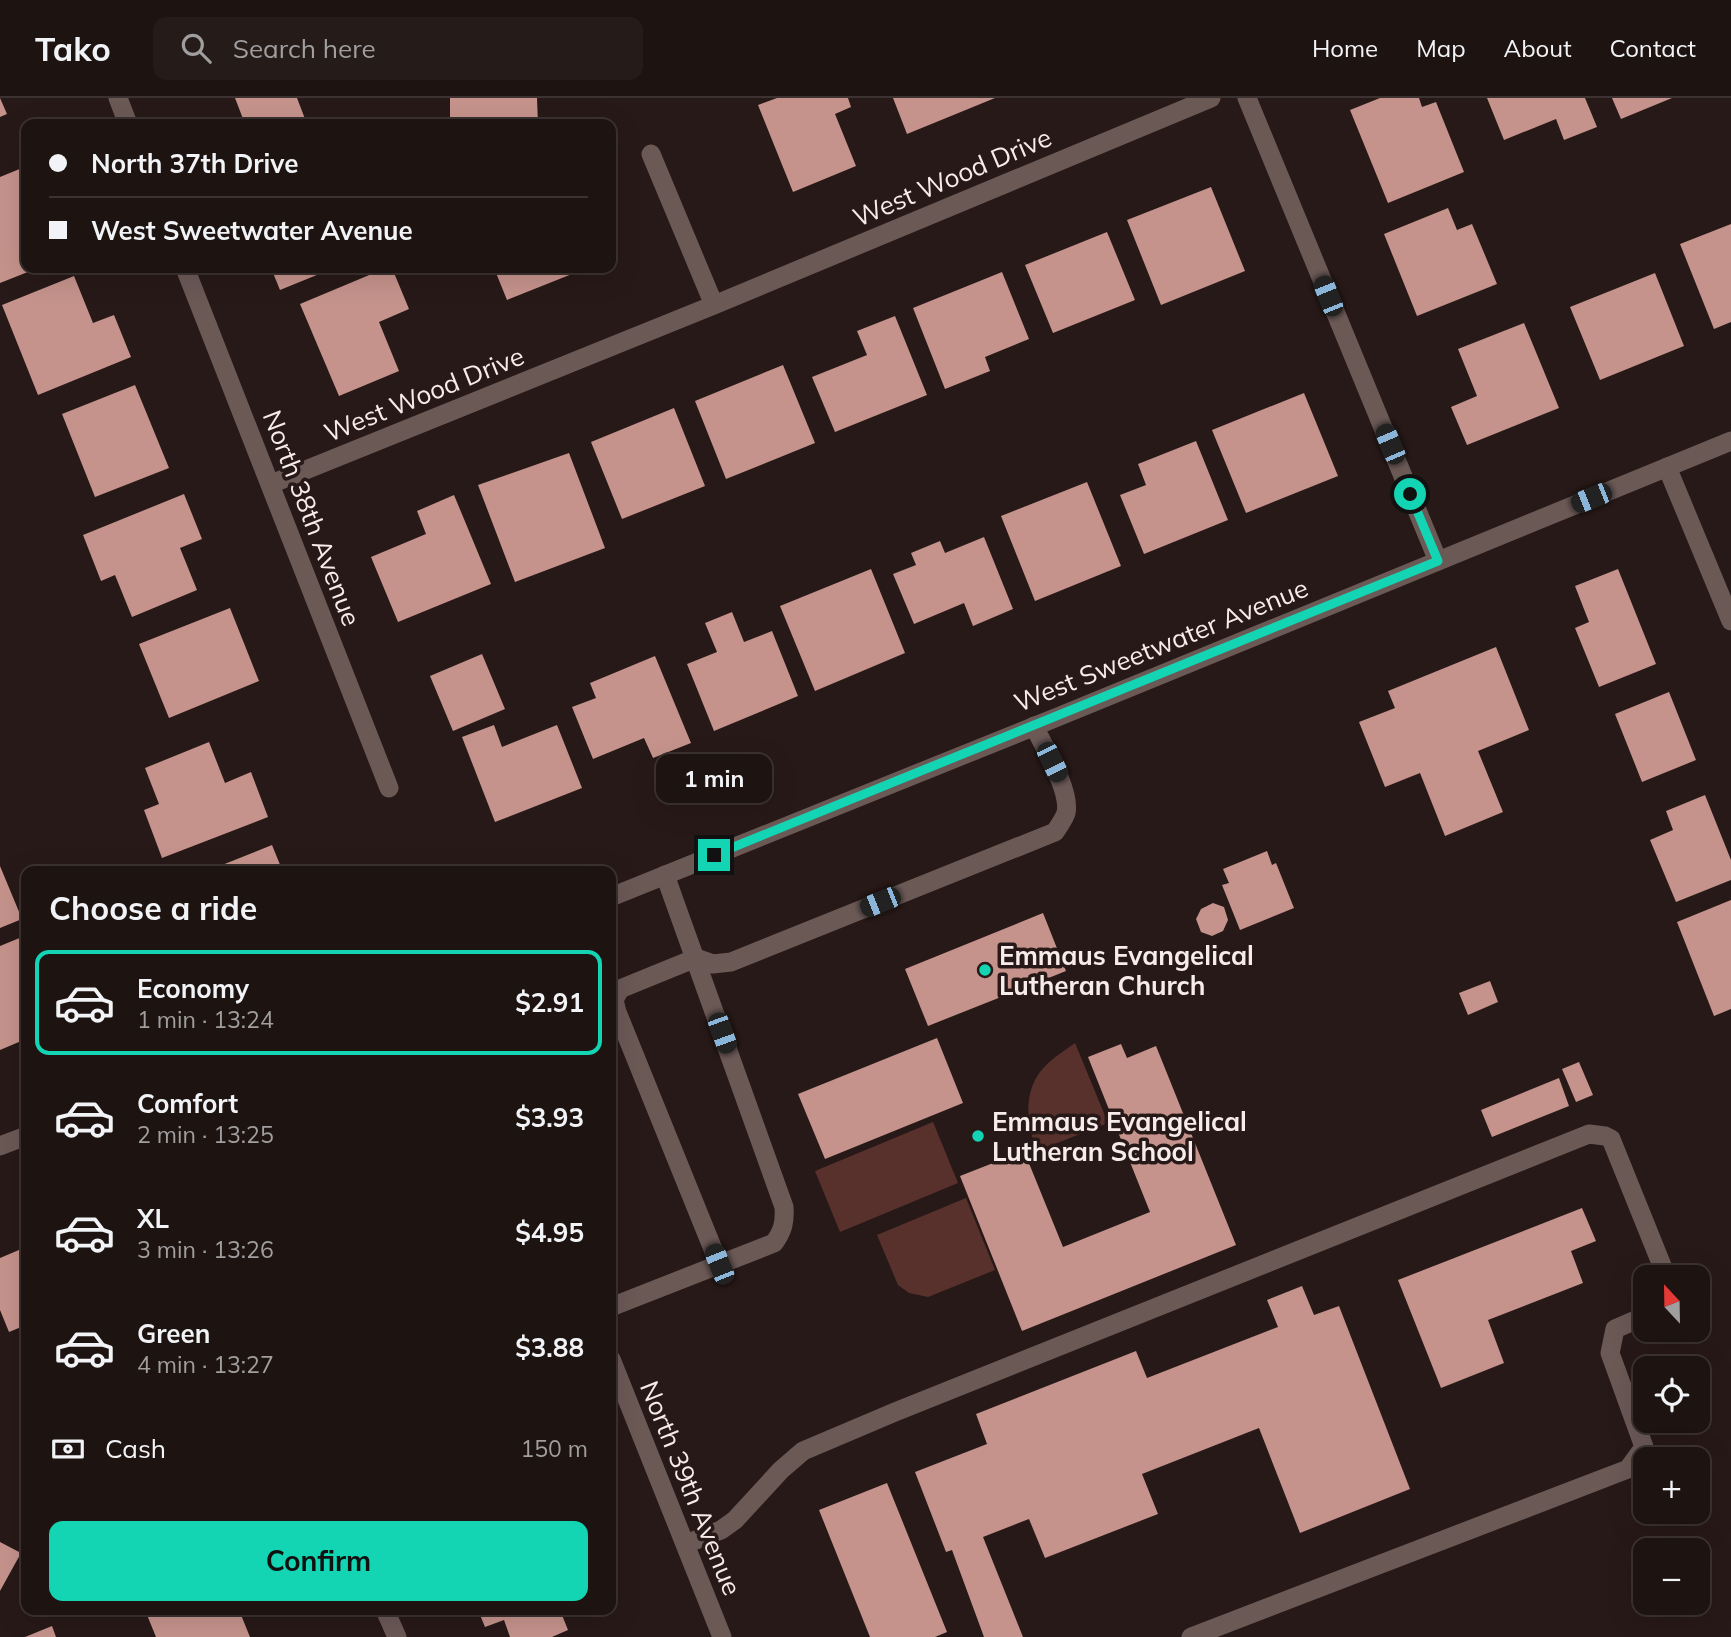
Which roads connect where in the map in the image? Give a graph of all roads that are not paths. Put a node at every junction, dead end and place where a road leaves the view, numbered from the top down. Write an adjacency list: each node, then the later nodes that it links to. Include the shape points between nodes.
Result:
1 (118, 98): 4 (street)
2 (1211, 98): 7 (street, West Wood Drive)
3 (1247, 98): 11 (street)
4 (126, 119)
5 (651, 154): 7 (street)
6 (187, 273): 10 (street, North 38th Avenue)
7 (714, 304): 10 (street, West Wood Drive)
8 (1731, 441): 9 (street, West Sweetwater Avenue)
9 (1667, 467): 11 (street, West Sweetwater Avenue); 12 (street)
10 (271, 484): 14 (street, North 38th Avenue)
11 (1438, 561): 13 (street, West Sweetwater Avenue)
12 (1731, 621)
13 (1034, 726): 15 (street, West Sweetwater Avenue); 17 (street, via 1066,798 1066,814 1055,832 730,962 712,964)
14 (389, 788)
15 (665, 875): 16 (street, West Sweetwater Avenue); 17 (street)
16 (616, 895)
17 (695, 958): 18 (street, via 620,989); 22 (street, via 785,1219 774,1242)
18 (616, 996)
19 (616, 1008): 22 (street)
20 (21, 1138): 21 (street)
21 (0, 1146)
22 (719, 1264): 24 (street)
23 (1662, 1265): 27 (street, via 1611,1139 1589,1134 803,1451 735,1520)
24 (616, 1305)
25 (1633, 1321): 31 (street, via 1615,1329 1610,1353 1644,1447 1628,1469)
26 (616, 1372): 27 (street, North 39th Avenue)
27 (685, 1544): 29 (street, North 39th Avenue)
28 (387, 1615): 30 (street)
29 (719, 1636)
30 (397, 1637)
31 (1191, 1637)

